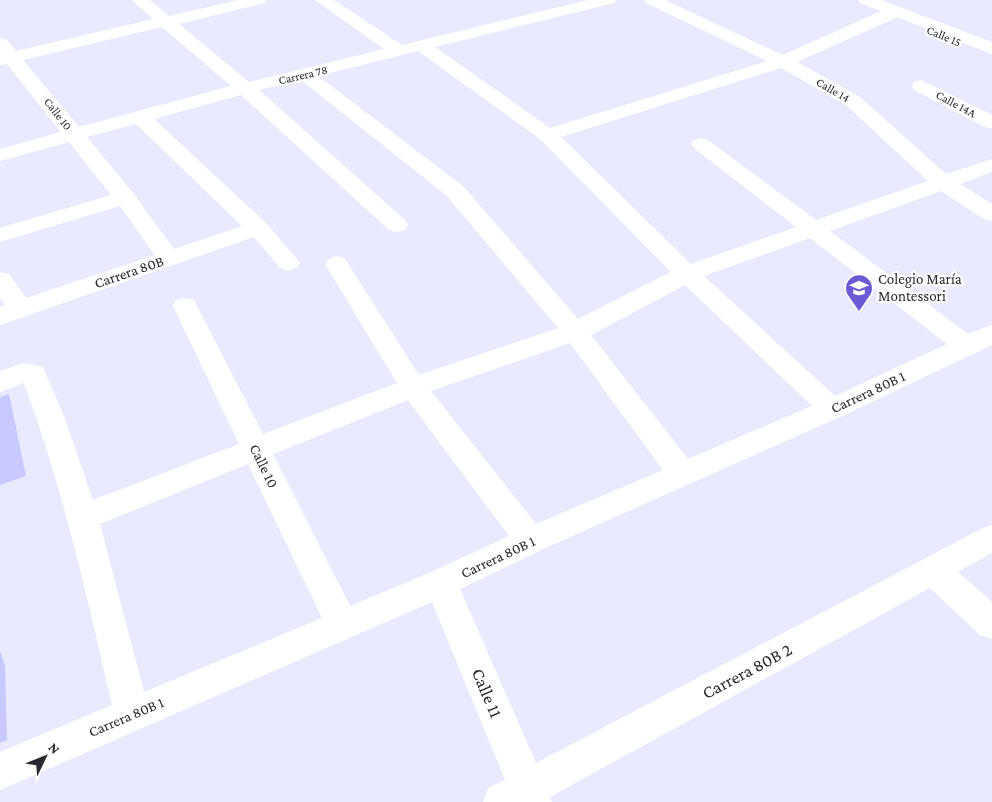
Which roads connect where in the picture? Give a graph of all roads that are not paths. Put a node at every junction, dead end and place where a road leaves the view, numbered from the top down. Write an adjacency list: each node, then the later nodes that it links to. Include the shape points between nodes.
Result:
1 (140, 0): 8 (street)
2 (258, 0): 8 (street)
3 (323, 0): 11 (street)
4 (608, 0): 9 (street, Carrera 78)
5 (652, 0): 14 (street, Calle 14)
6 (866, 0): 7 (street, Calle 15)
7 (896, 12): 10 (street, Calle 15, via 935,24); 13 (street, Calle 15, via 927,29); 14 (street)
8 (166, 22): 12 (street); 17 (street)
9 (421, 46): 11 (street, Carrera 78); 21 (street)
10 (992, 49)
11 (399, 51): 15 (street, Carrera 78)
12 (4, 54): 20 (street, Calle 10)
13 (992, 54)
14 (783, 62): 21 (street); 25 (street, Calle 14, via 853,101)
15 (306, 75): 17 (street, Carrera 78); 39 (street, via 455,190)
16 (921, 86): 19 (street, Calle 14A)
17 (245, 88): 18 (street, Carrera 78); 28 (street)
18 (140, 117): 20 (street, Carrera 78); 29 (street)
19 (992, 123)
20 (74, 135): 23 (street, Carrera 78); 26 (street, Calle 10)
21 (547, 135): 35 (street)
22 (701, 144): 30 (street)
23 (0, 155)
24 (992, 165): 25 (street)
25 (942, 182): 27 (street, Calle 14); 30 (street)
26 (125, 198): 31 (street); 32 (street, Calle 10)
27 (992, 214)
28 (397, 225)
29 (258, 228): 32 (street, Carrera 80B); 33 (street)
30 (812, 229): 35 (street); 40 (street)
31 (0, 236)
32 (169, 258): 38 (street, Carrera 80B)
33 (288, 263)
34 (337, 264): 42 (street)
35 (687, 274): 39 (street); 43 (street)
36 (0, 280): 38 (street)
37 (185, 306): 44 (street, Calle 10)
38 (10, 313)
39 (575, 332): 42 (street); 45 (street)
40 (979, 340): 43 (street, Carrera 80B 1)
41 (0, 382): 46 (street, via 23,373 34,374)
42 (413, 386): 44 (street); 48 (street)
43 (832, 409): 45 (street, Carrera 80B 1)
44 (256, 448): 46 (street); 52 (street, Calle 10)
45 (683, 475): 48 (street, Carrera 80B 1)
46 (84, 517): 53 (street)
47 (992, 538): 49 (street, Carrera 80B 2)
48 (530, 541): 50 (street, Carrera 80B 1)
49 (933, 570): 51 (street); 55 (street, Carrera 80B 2)
50 (441, 583): 52 (street, Carrera 80B 1); 55 (street, Calle 11)
51 (992, 624)
52 (343, 626): 53 (street, Carrera 80B 1)
53 (132, 715): 54 (street, Carrera 80B 1)
54 (0, 770)
55 (521, 798)

